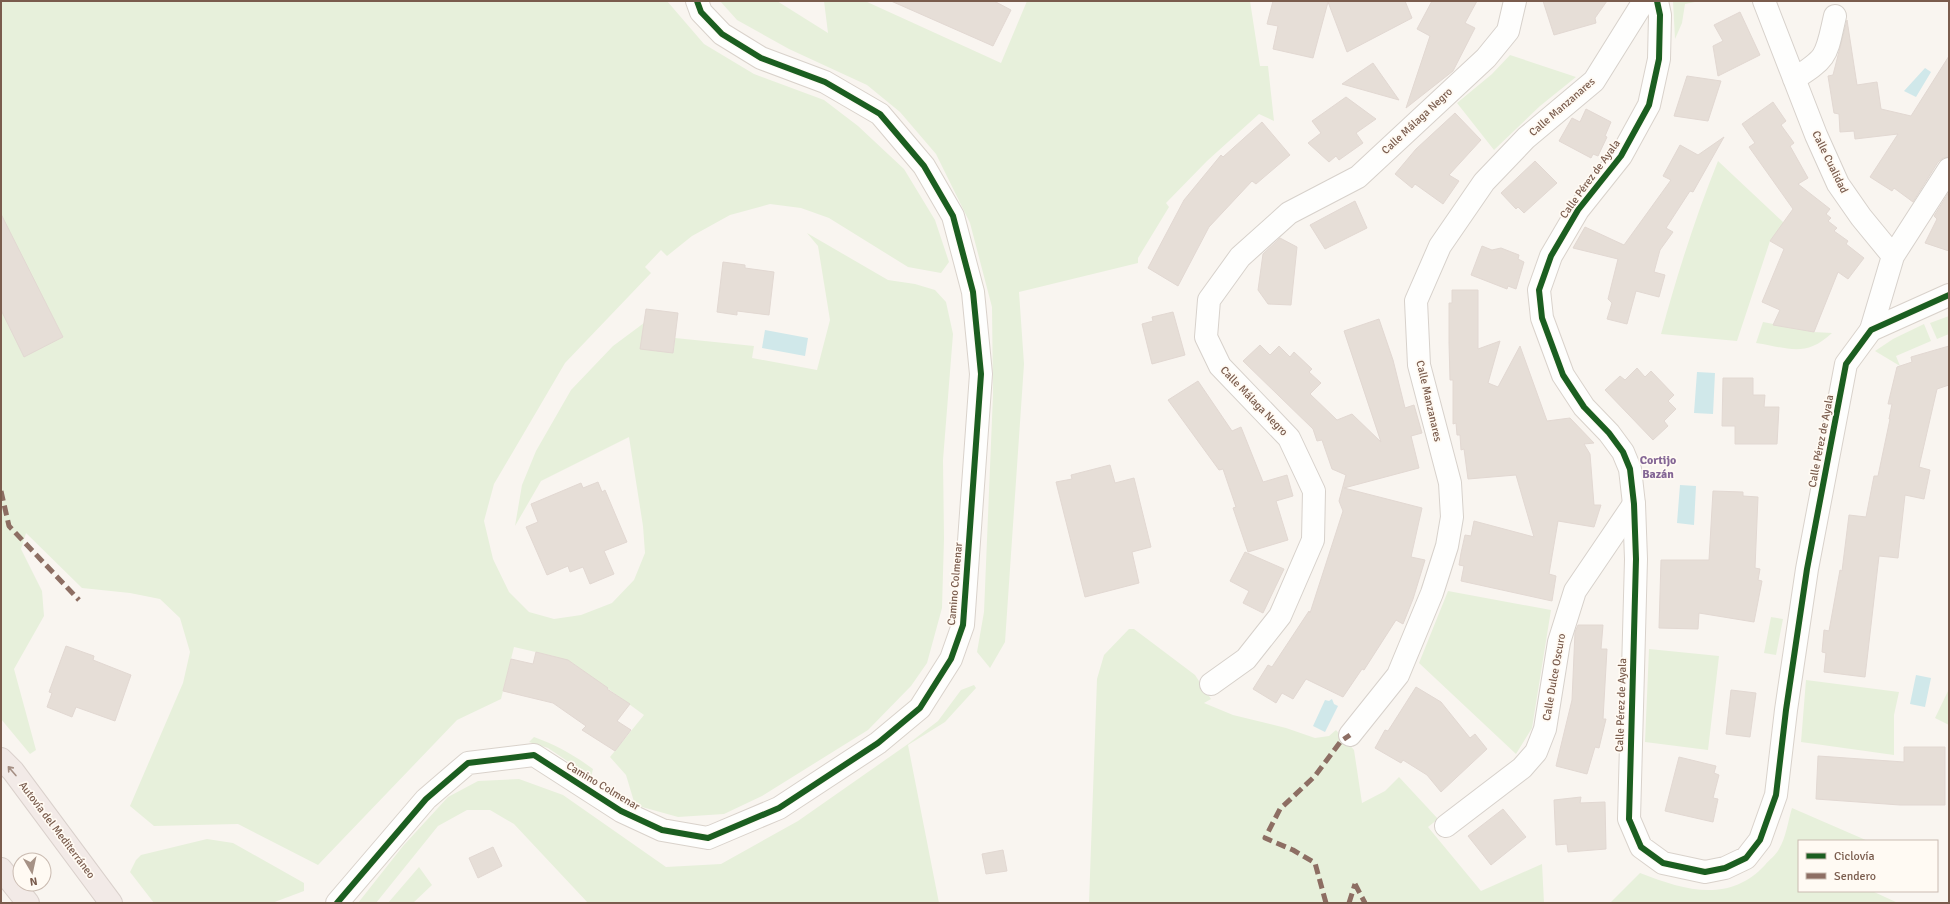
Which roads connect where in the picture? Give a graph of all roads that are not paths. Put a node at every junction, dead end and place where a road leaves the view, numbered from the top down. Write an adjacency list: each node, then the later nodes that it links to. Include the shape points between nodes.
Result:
1 (697, 1): 20 (street, Camino Colmenar, via 701,12 722,34 761,58 825,82 880,114 924,166 953,216 973,292 981,374 964,625 951,659 920,708 878,743 779,808 708,838 662,830 621,812 534,754 468,763 426,799)
2 (1515, 1): 13 (street, Calle Málaga Negro, via 1508,31 1486,58 1358,177 1289,213 1240,257 1209,300 1206,337 1220,366 1289,438 1314,491 1313,540 1280,616 1246,658)
3 (1644, 1): 14 (street, Calle Manzanares, via 1594,81 1526,138 1484,182 1440,246 1416,301 1419,365 1450,483 1452,517 1447,546 1432,593 1398,674)
4 (1657, 1): 12 (street, Calle Pérez de Ayala, via 1660,15 1659,59 1649,105 1621,156 1578,210 1551,256 1539,290 1542,318 1563,375 1584,407 1623,452 1630,469)
5 (1764, 1): 7 (street, Calle Cualidad)
6 (1835, 16): 7 (street, via 1827,52 1817,64)
7 (1794, 79): 9 (street, Calle Cualidad, via 1838,184)
8 (1949, 169): 9 (street)
9 (1893, 256): 11 (street)
10 (1949, 295): 11 (street)
11 (1871, 330): 12 (street, Calle Pérez de Ayala, via 1846,364 1807,569 1776,795 1760,840 1746,858 1725,868 1706,872 1663,862 1641,846 1629,819 1636,559)
12 (1634, 504): 16 (street, Calle Dulce Oscuro, via 1575,591 1559,642 1545,728 1536,752 1522,768)
13 (1211, 684)
14 (1350, 735)
15 (1, 759): 19 (highway, Autovía del Mediterráneo, one-way to 15, via 13,771)
16 (1446, 826)
17 (1, 869): 18 (highway)
18 (28, 903)
19 (111, 903)
20 (337, 903)

